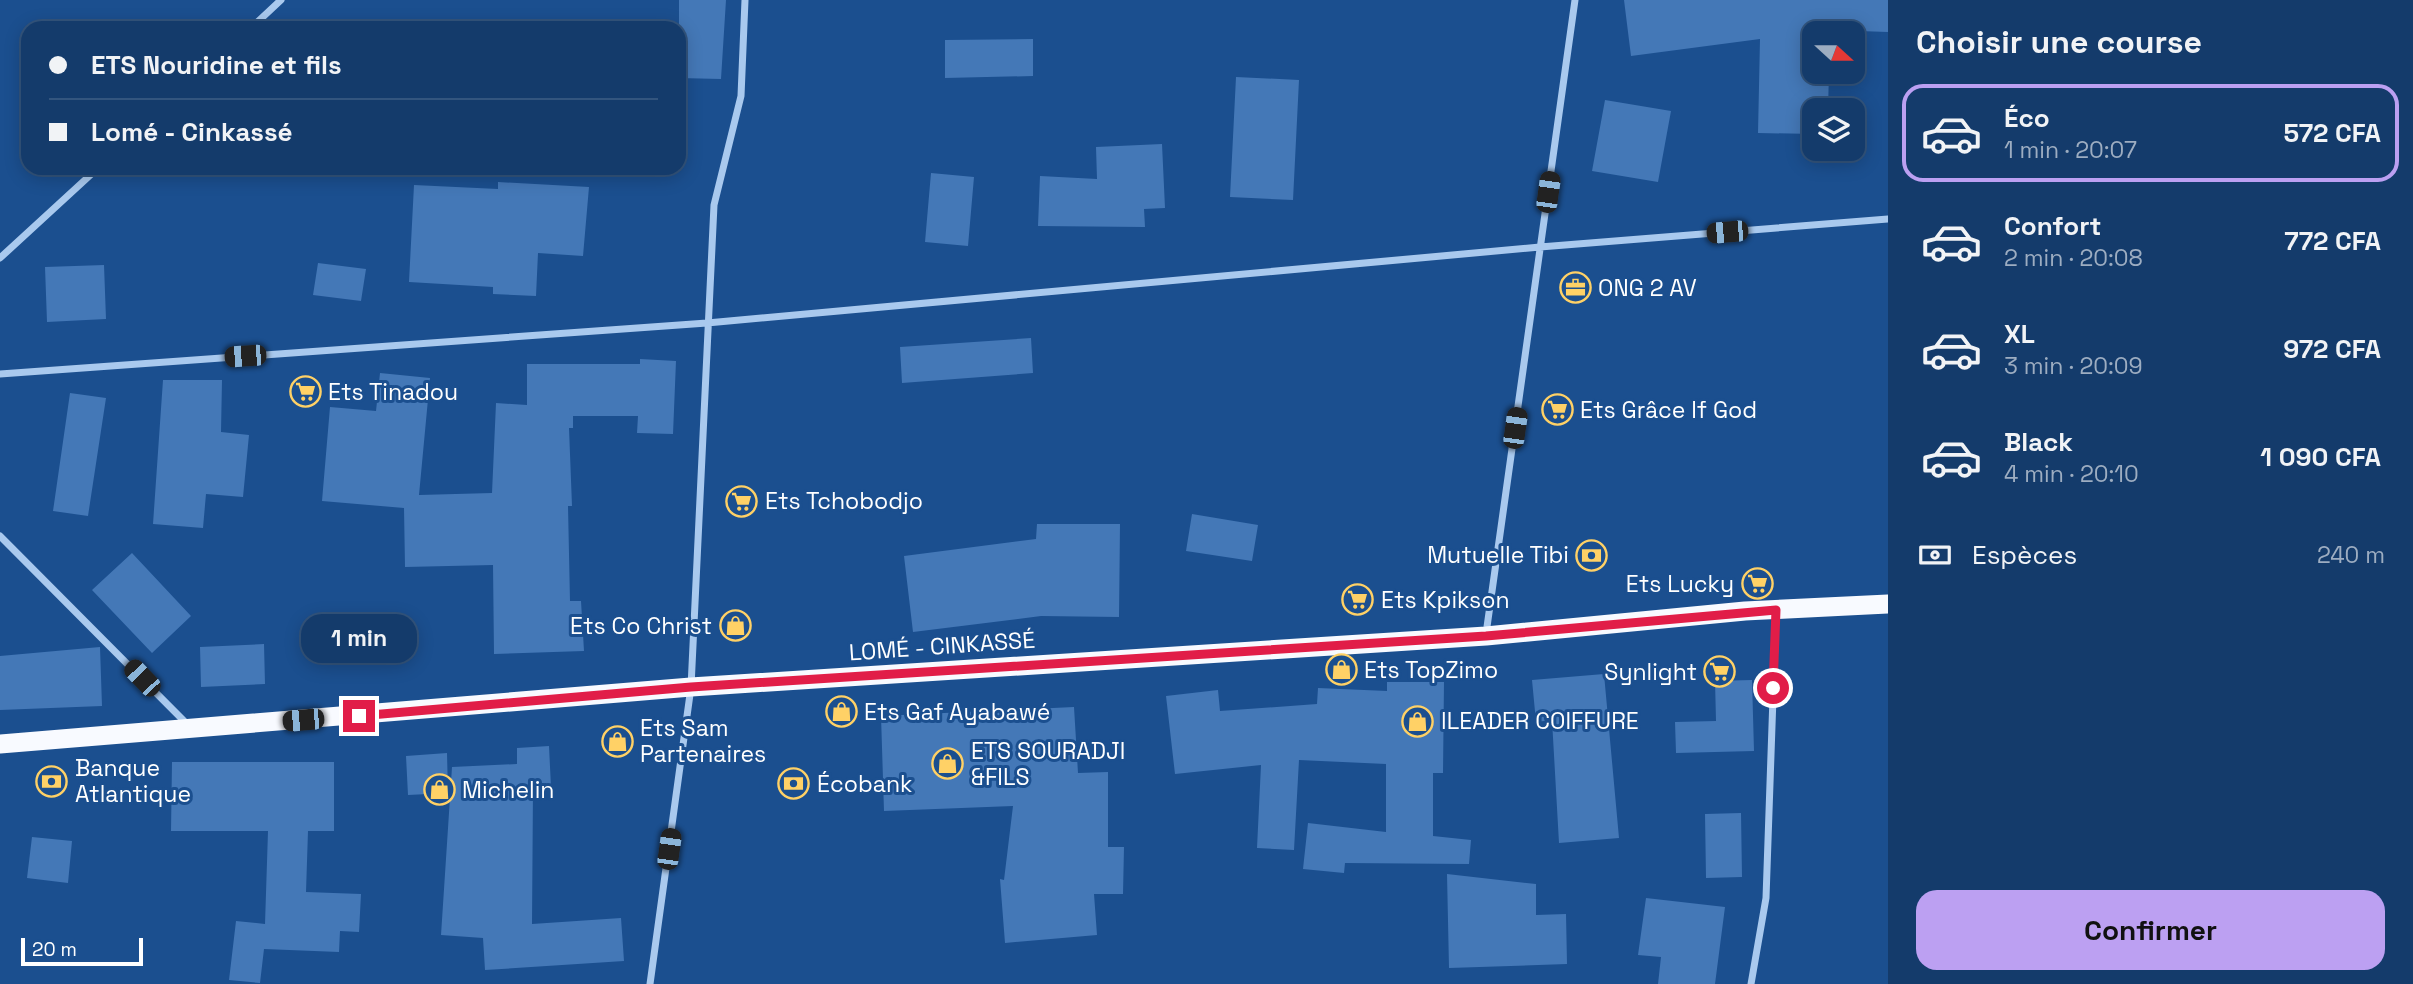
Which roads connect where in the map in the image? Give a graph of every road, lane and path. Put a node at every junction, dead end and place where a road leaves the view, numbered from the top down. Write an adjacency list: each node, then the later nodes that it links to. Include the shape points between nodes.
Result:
1 (281, 0): 4 (street)
2 (745, 0): 9 (street, via 741,96 714,205)
3 (1575, 0): 7 (street)
4 (258, 21)
5 (90, 175): 8 (street)
6 (1888, 219): 7 (street)
7 (1540, 247): 9 (street); 14 (street)
8 (0, 258)
9 (707, 323): 10 (street); 15 (street)
10 (0, 374)
11 (0, 536): 16 (street)
12 (1888, 604): 13 (highway, LOMÉ - CINKASSÉ)
13 (1776, 610): 14 (highway, LOMÉ - CINKASSÉ); 19 (street, via 1766,898)
14 (1486, 636): 15 (highway, LOMÉ - CINKASSÉ)
15 (691, 687): 16 (highway, LOMÉ - CINKASSÉ); 18 (street)
16 (192, 730): 17 (highway, LOMÉ - CINKASSÉ)
17 (0, 744)
18 (650, 984)
19 (1751, 984)

